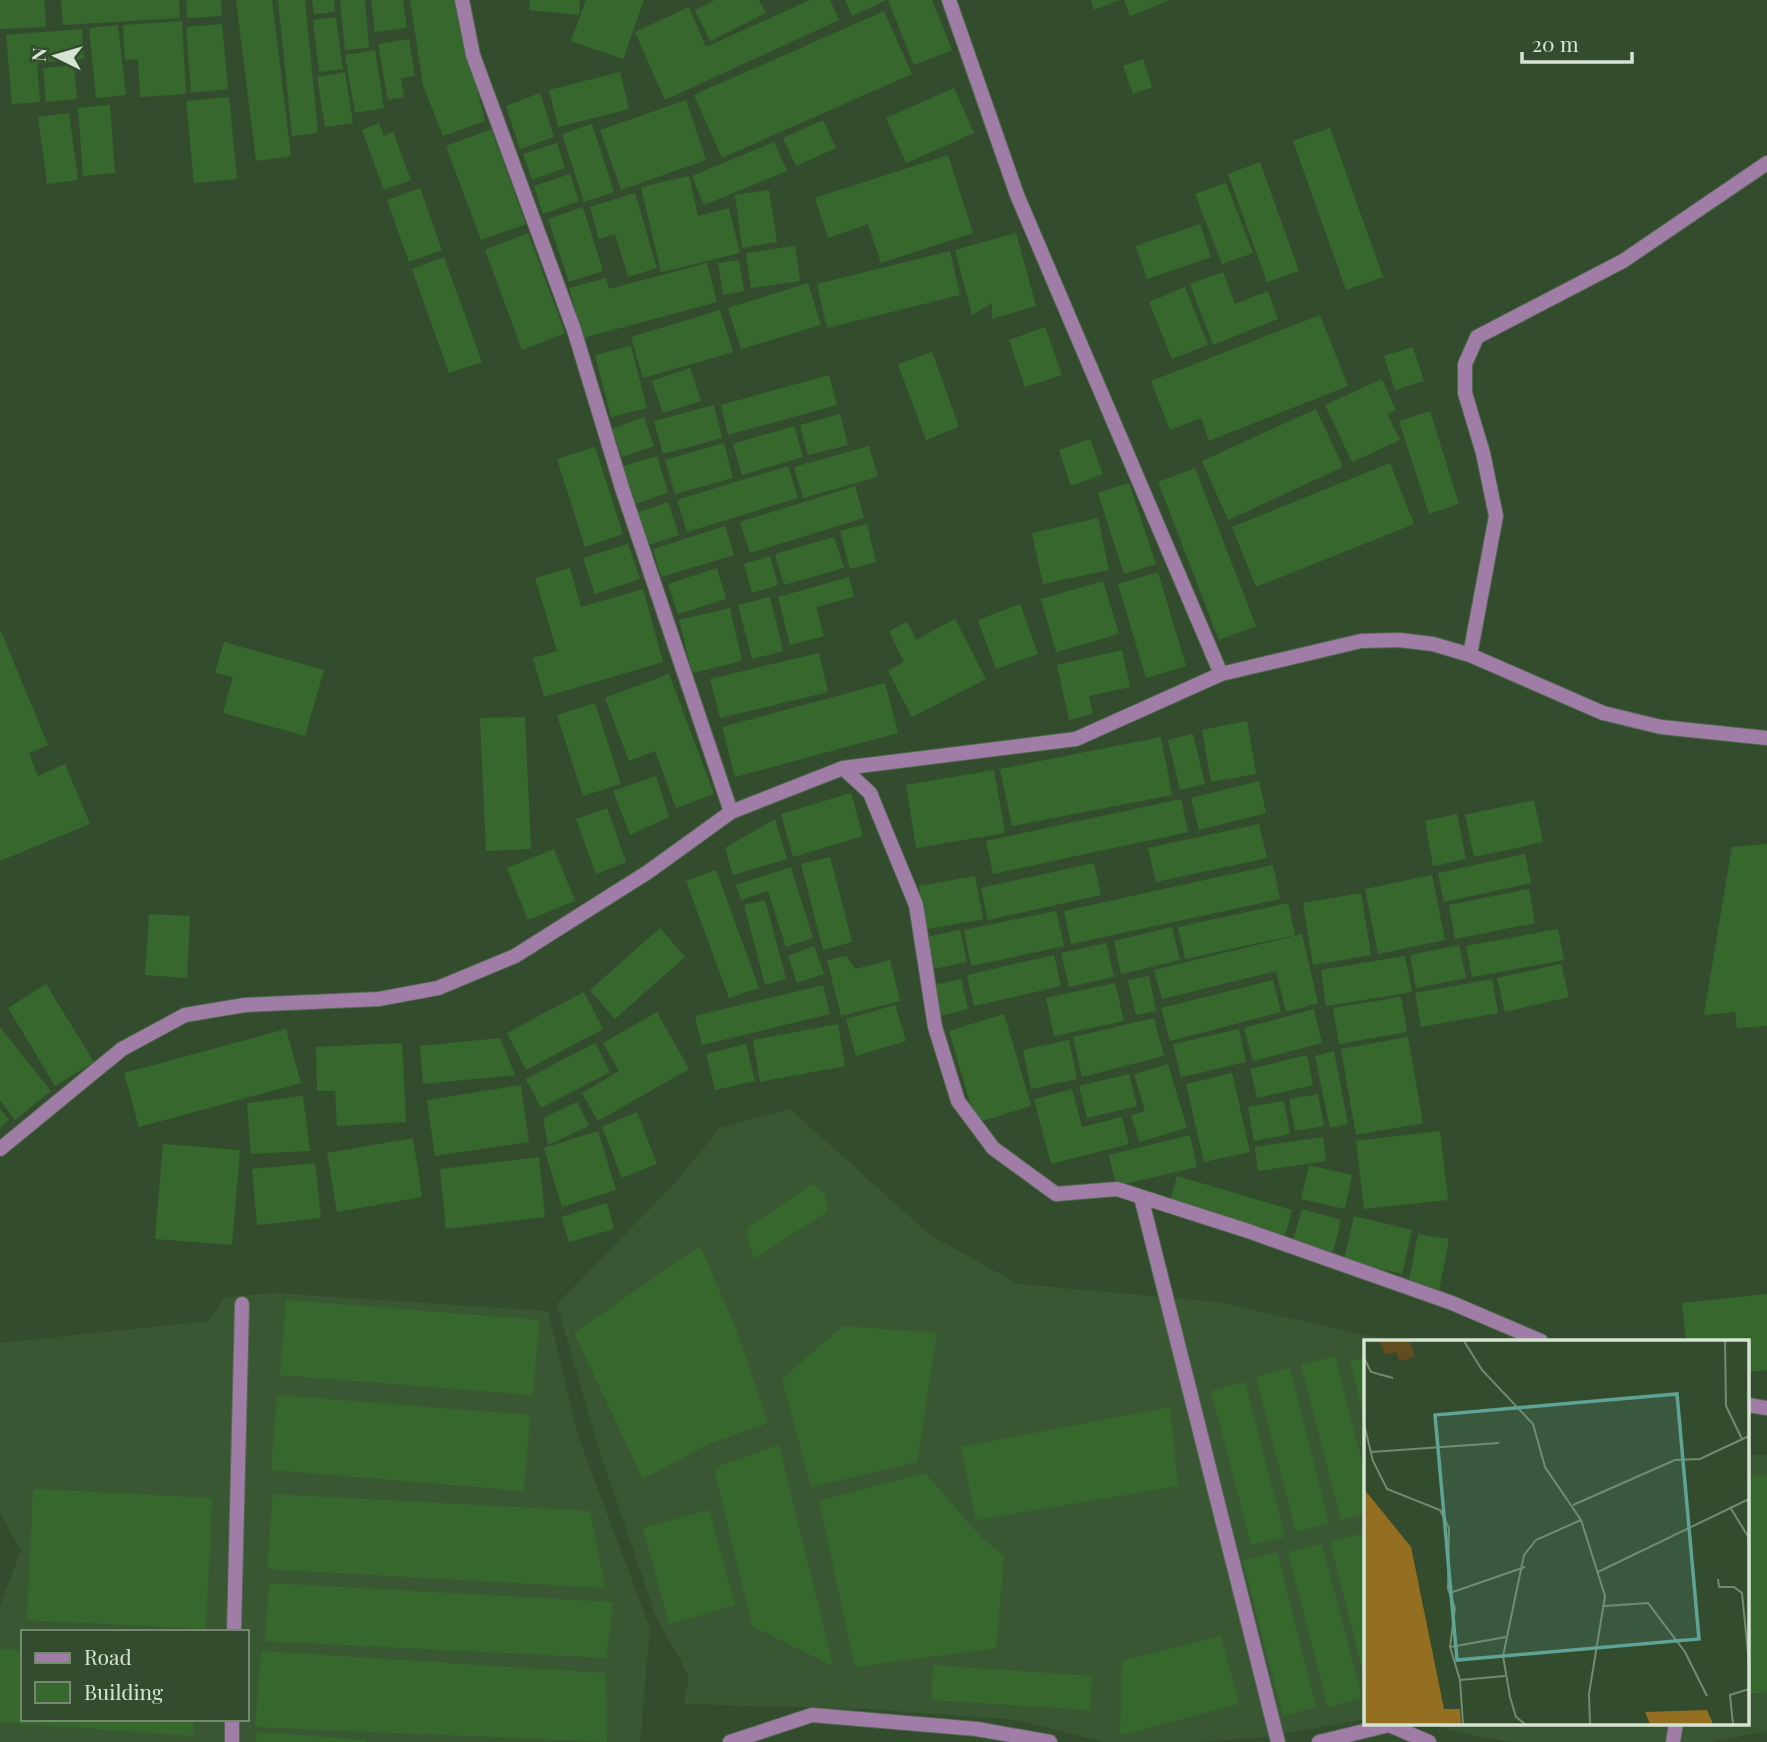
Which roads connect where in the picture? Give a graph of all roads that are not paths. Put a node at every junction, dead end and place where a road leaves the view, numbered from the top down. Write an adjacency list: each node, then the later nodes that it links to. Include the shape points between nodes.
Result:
1 (462, 0): 8 (street, via 473,55 574,330)
2 (949, 0): 5 (street, via 1017,195)
3 (1767, 163): 4 (street, via 1623,261 1477,337 1465,364 1465,393 1496,516)
4 (1470, 655): 5 (street, via 1433,644 1361,641); 6 (street, via 1603,713 1661,727)
5 (1221, 674): 7 (street, via 1076,738)
6 (1767, 738)
7 (843, 768): 8 (street); 10 (street, via 870,793 916,905 935,1027 958,1101 993,1148 1056,1194 1117,1189)
8 (731, 812): 9 (street, via 648,873 515,956 438,988 379,999 245,1004 185,1015 122,1049)
9 (0, 1149)
10 (1141, 1197): 12 (street, via 1452,1303); 19 (street)
11 (242, 1304): 13 (street)
12 (1539, 1340)
13 (234, 1630)
14 (232, 1721): 17 (street)
15 (1676, 1724): 22 (street)
16 (735, 1740): 18 (street, via 812,1715 977,1729)
17 (232, 1742)
18 (1050, 1742)
19 (1278, 1742)
20 (1319, 1742): 21 (street, via 1389,1725)
21 (1429, 1742)
22 (1673, 1742)

